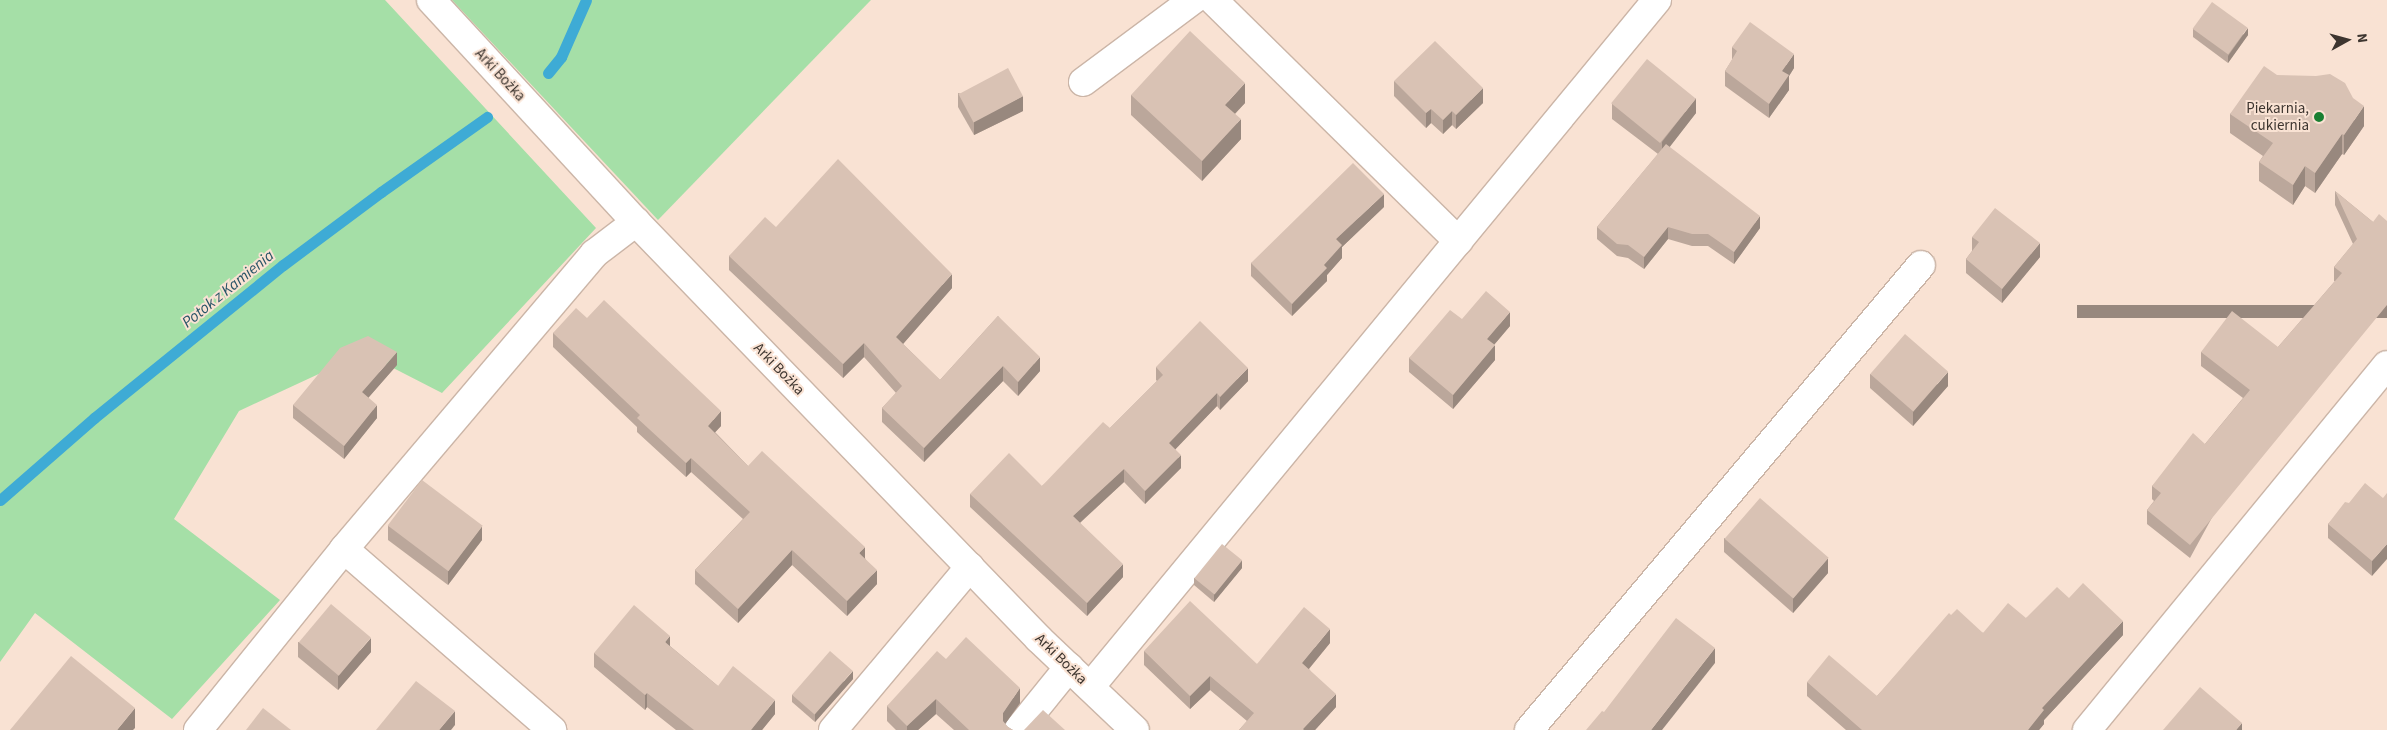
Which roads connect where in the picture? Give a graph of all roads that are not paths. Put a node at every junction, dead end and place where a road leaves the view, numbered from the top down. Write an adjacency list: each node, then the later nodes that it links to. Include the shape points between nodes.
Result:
1 (431, 0): 6 (street, Arki Bożka)
2 (1193, 0): 5 (street)
3 (1213, 0): 7 (street)
4 (1657, 0): 7 (street)
5 (1083, 82)
6 (636, 222): 10 (street, via 594,254); 11 (street, Arki Bożka)
7 (1458, 241): 13 (street)
8 (1921, 265): 19 (street)
9 (2387, 365): 20 (street)
10 (344, 549): 14 (street); 15 (street)
11 (970, 567): 12 (street, Arki Bożka); 16 (street)
12 (1069, 667): 13 (street, Arki Bożka); 17 (street)
13 (1090, 687): 18 (street, Arki Bożka)
14 (198, 730)
15 (552, 730)
16 (833, 730)
17 (1018, 730)
18 (1135, 730)
19 (1529, 730)
20 (2087, 730)

